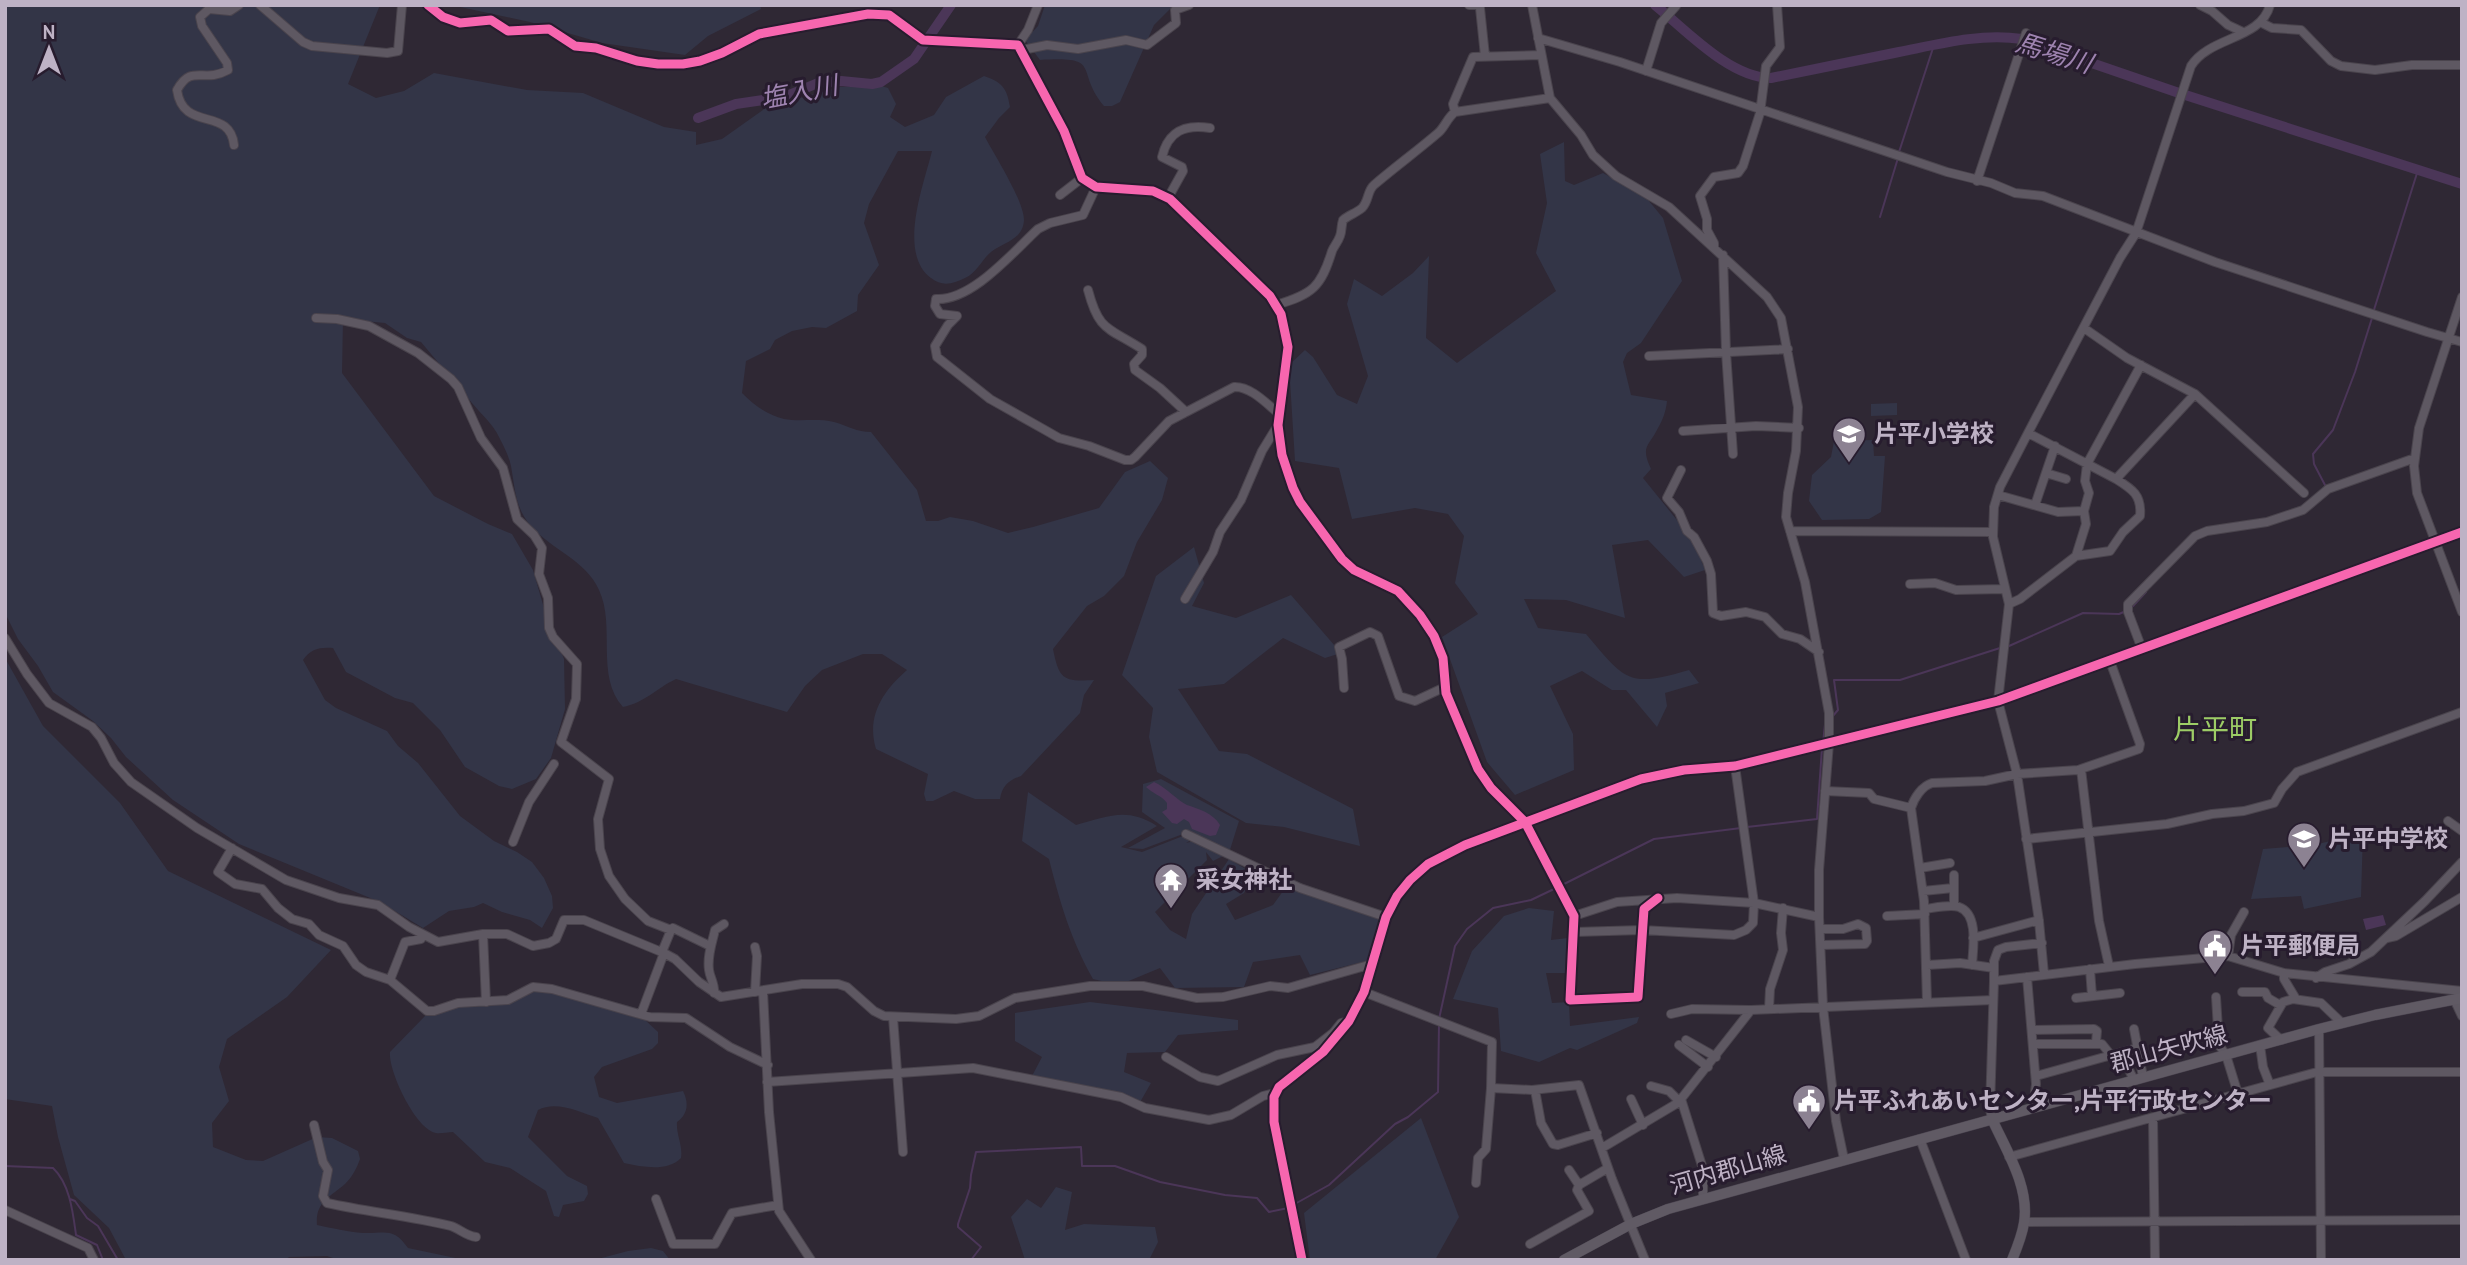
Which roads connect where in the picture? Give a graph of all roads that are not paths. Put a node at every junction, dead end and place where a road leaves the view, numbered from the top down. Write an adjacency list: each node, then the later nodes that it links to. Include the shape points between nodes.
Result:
1 (239, 5): 26 (street, via 230,10 209,9 200,17 228,71 216,77 191,75 177,90 181,105 191,114 227,126)
2 (260, 5): 3 (street, via 312,46 387,53 398,51)
3 (402, 5)
4 (428, 5): 17 (street, via 460,23 491,20 508,31 549,29 575,46 658,64 700,61 760,34 868,14 889,15 923,40)
5 (1038, 5): 17 (street)
6 (1189, 5): 17 (street, via 1175,10 1176,23 1147,45 1126,40 1078,49)
7 (1469, 5): 19 (street, via 1480,8)
8 (1532, 5): 16 (street)
9 (1777, 5): 23 (street, via 1780,47 1768,62)
10 (2200, 5): 14 (street)
11 (2270, 5): 13 (street)
12 (1676, 6): 21 (street, via 1661,23)
13 (2262, 23): 14 (street); 20 (street, via 2301,30 2341,66 2375,70)
14 (2243, 32): 32 (street, via 2199,55 2191,66)
15 (2026, 33): 28 (street)
16 (1538, 38): 18 (street); 21 (street)
17 (1020, 48): 27 (street, via 1064,131)
18 (1541, 55): 19 (street); 22 (street)
19 (1485, 56): 24 (street, via 1470,61 1453,104)
20 (2462, 65)
21 (1646, 71): 23 (street)
22 (1550, 97): 24 (street); 33 (street, via 1601,164 1660,200)
23 (1760, 109): 28 (street); 33 (street, via 1742,169 1714,177 1700,196)
24 (1455, 112): 37 (street, via 1440,132 1373,186 1362,208 1343,220 1320,282)
25 (1210, 128): 31 (street, via 1182,128 1167,145 1162,157 1183,169)
26 (234, 145)
27 (1082, 178): 29 (street); 30 (street)
28 (1977, 181): 32 (street, via 2043,196)
29 (1096, 187): 31 (street, via 1153,191); 47 (street, via 1083,215 1046,224 964,293 936,299 940,314 957,316 935,346 936,354 990,399 1045,430 1125,460)
30 (1060, 195)
31 (1168, 198): 37 (street)
32 (2136, 233): 39 (street); 40 (street)
33 (1714, 247): 34 (street)
34 (1723, 255): 42 (street, via 1776,308); 43 (street)
35 (1088, 290): 47 (street, via 1102,325 1142,349 1135,370)
36 (2462, 297): 40 (street)
37 (1276, 305): 48 (street, via 1288,347)
38 (316, 318): 130 (street, via 369,326 418,353 451,379 481,438 503,468 517,519 542,548 539,574 548,598 551,632 577,664 576,699 561,742 607,776 598,819 602,858 625,899 648,920 671,930)
39 (2084, 328): 45 (street); 53 (street)
40 (2449, 337): 41 (street); 56 (street, via 2419,428)
41 (2462, 342)
42 (1788, 349): 43 (street); 51 (street)
43 (1726, 352): 44 (street); 50 (street)
44 (1649, 356)
45 (2141, 365): 46 (street); 57 (street)
46 (2195, 394): 61 (street); 62 (street)
47 (1186, 412): 48 (street, via 1236,386)
48 (1278, 413): 49 (street)
49 (1278, 425): 73 (street); 80 (street, via 1285,467 1300,502 1349,566 1398,591 1420,615 1442,654)
50 (1731, 427): 51 (street); 52 (street); 55 (street)
51 (1799, 428): 66 (street, via 1786,506)
52 (1683, 430)
53 (2028, 433): 54 (street); 63 (street)
54 (2055, 446): 57 (street); 59 (street)
55 (1733, 454)
56 (2415, 458): 69 (street, via 2417,493); 77 (street, via 2328,489 2303,510 2195,536 2128,604)
57 (2087, 464): 61 (street); 65 (street, via 2089,493)
58 (1681, 470): 78 (street, via 1667,498 1707,561 1713,613 1746,612 1765,617 1782,634)
59 (2046, 473): 60 (street); 64 (street)
60 (2066, 479)
61 (2116, 479): 70 (street, via 2136,493 2140,516 2112,550)
62 (2304, 493)
63 (1998, 495): 64 (street); 67 (street)
64 (2035, 505): 65 (street, via 2058,512)
65 (2084, 511): 70 (street, via 2086,524)
66 (1790, 531): 67 (street); 78 (street)
67 (1993, 532): 72 (street)
68 (2462, 532): 69 (street)
69 (2434, 542): 75 (street); 77 (street)
70 (2076, 556): 74 (street)
71 (1910, 584): 72 (street, via 1935,583 1956,590)
72 (2004, 589): 74 (street)
73 (1185, 599)
74 (2009, 604): 82 (street)
75 (2462, 612)
76 (5, 638): 98 (street, via 49,703 92,727 131,782)
77 (2141, 649): 79 (street)
78 (1819, 652): 84 (street)
79 (2110, 661): 82 (street); 87 (street, via 2140,748)
80 (1445, 687): 81 (street, via 1415,701 1399,696 1378,636 1370,632 1339,647); 92 (street, via 1484,779)
81 (1344, 688)
82 (1998, 701): 84 (street); 88 (street)
83 (2462, 712): 94 (street, via 2297,772 2271,804 2166,824)
84 (1829, 743): 86 (street); 89 (street)
85 (554, 764): 97 (street, via 529,802)
86 (1735, 766): 92 (street, via 1641,779); 107 (street)
87 (2081, 769): 88 (street); 94 (street)
88 (2017, 774): 90 (street, via 1928,784); 96 (street)
89 (1825, 791): 90 (street, via 1869,793 1874,799); 115 (street)
90 (1911, 808): 101 (street)
91 (2448, 821): 93 (street)
92 (1525, 822): 112 (street); 114 (street, via 1428,864 1397,896)
93 (2462, 831)
94 (2089, 832): 96 (street); 135 (street)
95 (1186, 834): 114 (street, via 1300,888)
96 (2026, 839): 116 (street)
97 (513, 842)
98 (232, 848): 123 (street, via 286,880 378,905); 142 (street, via 218,872 225,879 262,889 292,919 309,924 319,935 343,946 356,965)
99 (2462, 862): 125 (street)
100 (1950, 863): 101 (street)
101 (1920, 867): 104 (street)
102 (1954, 875): 103 (street)
103 (1953, 888): 104 (street); 108 (street)
104 (1923, 891): 110 (street)
105 (2462, 897): 125 (street)
106 (1658, 898): 107 (street); 112 (street, via 1617,902); 119 (street, via 1645,907)
107 (1754, 903): 109 (street); 119 (street, via 1753,923 1739,934)
108 (1954, 906): 110 (street); 124 (street, via 1969,916)
109 (1783, 908): 115 (street); 160 (street, via 1783,950 1770,989)
110 (1925, 912): 113 (street); 133 (street)
111 (2244, 912): 131 (street, via 2231,935)
112 (1574, 916): 121 (street)
113 (1887, 916)
114 (1386, 917): 132 (street)
115 (1819, 917): 120 (street)
116 (2039, 920): 124 (street); 126 (street)
117 (724, 924): 128 (street, via 715,930)
118 (673, 928): 128 (street)
119 (1642, 929): 121 (street); 121 (street, via 1638,998 1570,1000)
120 (1820, 929): 127 (street); 127 (street, via 1858,924 1866,928 1867,939 1865,944)
121 (1575, 932)
122 (483, 934): 123 (street, via 445,942); 130 (street, via 507,934 530,946 543,945 556,939 564,920 578,919); 156 (street)
123 (423, 935): 142 (street, via 405,942)
124 (1973, 938): 134 (street)
125 (2387, 938): 141 (street, via 2360,958)
126 (2042, 943): 136 (street, via 2002,948); 139 (street)
127 (1821, 945): 159 (street)
128 (710, 946): 148 (street)
129 (755, 947): 145 (street)
130 (663, 953): 148 (street); 162 (street)
131 (2228, 956): 135 (street); 138 (street)
132 (1372, 964): 146 (street); 165 (street, via 1288,988 1270,986 1223,997 1098,985 1014,998 970,1018)
133 (1927, 965): 134 (street); 157 (street)
134 (1972, 965): 136 (street)
135 (2109, 967): 137 (street)
136 (1994, 968): 143 (street)
137 (2090, 969): 139 (street); 150 (street)
138 (2284, 973): 141 (street); 153 (street)
139 (2043, 974): 140 (street)
140 (2027, 977): 143 (street); 170 (street)
141 (2316, 978): 144 (street)
142 (390, 980): 156 (street, via 427,1011)
143 (1994, 981): 155 (street)
144 (2462, 990)
145 (759, 991): 148 (street, via 725,998); 165 (street, via 838,984 880,1014); 180 (street)
146 (1364, 992): 166 (street); 190 (street, via 1492,1042)
147 (2242, 992): 158 (street, via 2265,992)
148 (714, 993)
149 (2120, 993): 150 (street)
150 (2092, 996): 152 (street)
151 (2216, 997): 177 (street, via 2219,1045)
152 (2076, 998)
153 (2296, 999): 158 (street); 167 (street, via 2321,1003)
154 (2458, 999): 164 (street); 167 (main road, 郡山矢吹線)
155 (1993, 1000): 157 (street); 198 (street)
156 (486, 1002): 162 (street, via 508,1000 528,988 544,987)
157 (1927, 1002): 159 (street)
158 (2280, 1005): 171 (street, via 2268,1028)
159 (1823, 1007): 160 (street); 206 (street)
160 (1769, 1009): 161 (street)
161 (1750, 1010): 163 (street, via 1695,1009); 179 (street)
162 (641, 1014): 180 (street, via 690,1020)
163 (1671, 1014)
164 (2462, 1016)
165 (893, 1017): 184 (street)
166 (1348, 1022): 178 (street, via 1315,1047 1277,1055 1218,1081 1200,1077); 192 (street, via 1323,1052)
167 (2342, 1023): 169 (main road, 郡山矢吹線)
168 (2134, 1029): 175 (street)
169 (2319, 1029): 171 (main road, 郡山矢吹線); 182 (street)
170 (2032, 1030): 172 (street, via 2094,1029); 173 (street)
171 (2281, 1040): 174 (main road, 郡山矢吹線)
172 (2096, 1042): 173 (street); 176 (street)
173 (2033, 1044): 185 (street)
174 (2260, 1045): 177 (main road, 郡山矢吹線); 188 (street)
175 (2137, 1048): 176 (street); 186 (street)
176 (2111, 1055): 185 (street); 186 (street)
177 (2226, 1055): 186 (main road, 郡山矢吹線); 193 (street)
178 (1166, 1057)
179 (1716, 1057): 181 (street); 181 (street, via 1683,1042)
180 (768, 1065): 187 (street)
181 (1708, 1067): 195 (street)
182 (2320, 1072): 183 (street); 188 (street); 215 (street)
183 (2462, 1072)
184 (897, 1074): 187 (street); 192 (street, via 982,1068 1209,1120 1231,1115); 204 (street)
185 (2036, 1076): 196 (street)
186 (2139, 1078): 196 (main road, 郡山矢吹線)
187 (767, 1082): 213 (street)
188 (2270, 1085): 193 (street)
189 (1651, 1086): 195 (street, via 1670,1091)
190 (1491, 1088): 191 (street); 209 (street, via 1486,1149 1478,1158)
191 (1535, 1090): 201 (street, via 1579,1085); 201 (street, via 1541,1123 1552,1143)
192 (1275, 1093): 224 (street, via 1274,1122)
193 (2238, 1094): 197 (street)
194 (1631, 1099): 200 (street)
195 (1680, 1102): 200 (street); 212 (street, via 1702,1165)
196 (2034, 1108): 198 (main road, 郡山矢吹線)
197 (2153, 1118): 205 (street); 217 (street)
198 (1992, 1119): 202 (main road, 河内郡山線); 205 (main road)
199 (314, 1125): 220 (street, via 328,1170 323,1196 327,1203 455,1227)
200 (1643, 1125): 203 (street)
201 (1597, 1133): 203 (street)
202 (1920, 1139): 206 (main road, 河内郡山線); 227 (street)
203 (1602, 1148): 207 (street)
204 (903, 1152)
205 (2010, 1157): 218 (main road, via 2023,1194)
206 (1844, 1159): 212 (main road, 河内郡山線)
207 (1608, 1168): 210 (street); 219 (street)
208 (1569, 1170): 210 (street)
209 (1476, 1183)
210 (1579, 1185): 221 (street, via 1577,1190 1588,1211)
211 (656, 1199): 213 (street, via 673,1244 715,1244 732,1213)
212 (1703, 1199): 219 (main road, 河内郡山線)
213 (778, 1205): 223 (street)
214 (5, 1210): 222 (street, via 88,1248)
215 (2320, 1220): 216 (street); 217 (street); 230 (street)
216 (2462, 1220)
217 (2154, 1221): 218 (street); 229 (street)
218 (2024, 1222): 228 (main road)
219 (1631, 1224): 225 (main road, 河内郡山線); 226 (street)
220 (476, 1237)
221 (1530, 1244)
222 (94, 1260)
223 (811, 1260)
224 (1302, 1260)
225 (1564, 1260)
226 (1645, 1260)
227 (1966, 1260)
228 (2012, 1260)
229 (2155, 1260)
230 (2321, 1260)

